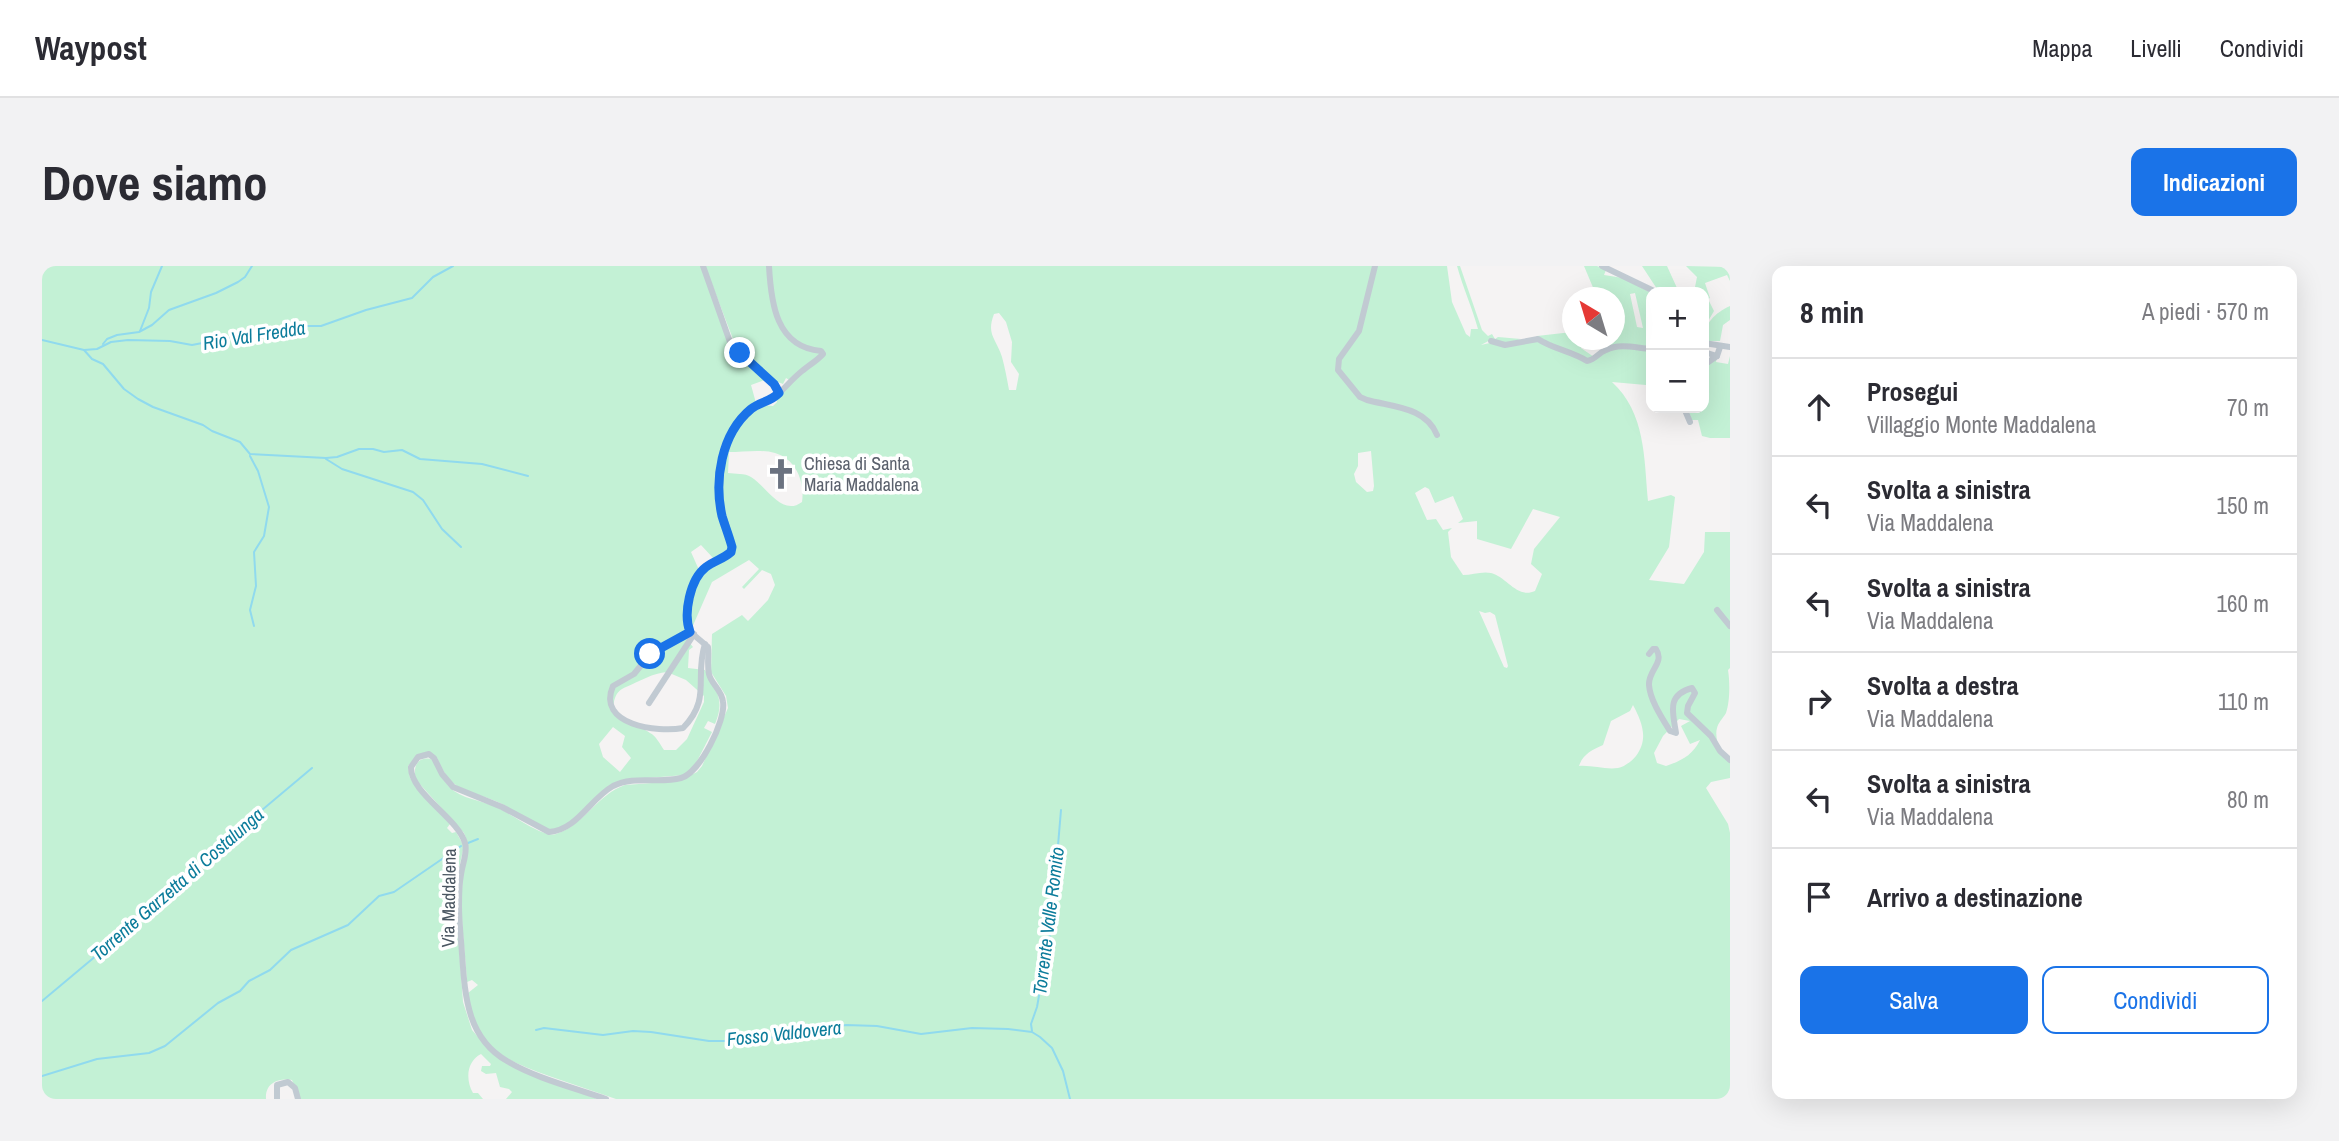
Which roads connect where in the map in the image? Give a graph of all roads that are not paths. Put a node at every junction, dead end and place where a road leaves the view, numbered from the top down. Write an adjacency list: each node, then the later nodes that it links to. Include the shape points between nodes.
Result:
1 (703, 266): 14 (street, via 730,342)
2 (769, 266): 14 (street, via 783,329 797,344 823,353)
3 (1374, 266): 17 (street, via 1359,331 1339,360 1338,370 1360,397 1416,411 1431,422)
4 (1602, 266): 5 (street)
5 (1646, 287)
6 (1491, 341): 10 (street, via 1505,345 1538,339 1587,361 1616,346)
7 (1709, 344): 8 (street)
8 (1720, 347): 9 (street); 12 (street)
9 (1730, 347)
10 (1646, 349)
11 (1709, 354): 12 (street)
12 (1717, 356): 13 (street)
13 (1709, 362)
14 (779, 393): 20 (street, via 749,410 726,444 720,497 732,549 703,569 696,581 689,606)
15 (1686, 413): 16 (street)
16 (1690, 422)
17 (1437, 435)
18 (1717, 610): 19 (street)
19 (1730, 626)
20 (692, 633): 21 (street); 21 (street, via 652,652 634,674 612,687 609,702 617,716 657,730 683,728 701,702); 23 (street)
21 (705, 644): 27 (street, Via Maddalena, via 709,675 724,705 698,767 683,778 619,783 555,832 539,829 502,807 453,787 429,754 418,757 411,767 414,779 461,835 466,848 459,909 464,986 476,1030 493,1051 513,1064)
22 (1649, 654): 24 (street, via 1653,649 1659,653 1650,689 1670,731 1676,733 1672,708 1676,698 1692,688 1695,693 1687,713)
23 (649, 703)
24 (1730, 760)
25 (277, 1099): 26 (street, via 277,1085 288,1082)
26 (298, 1099)
27 (606, 1099)

